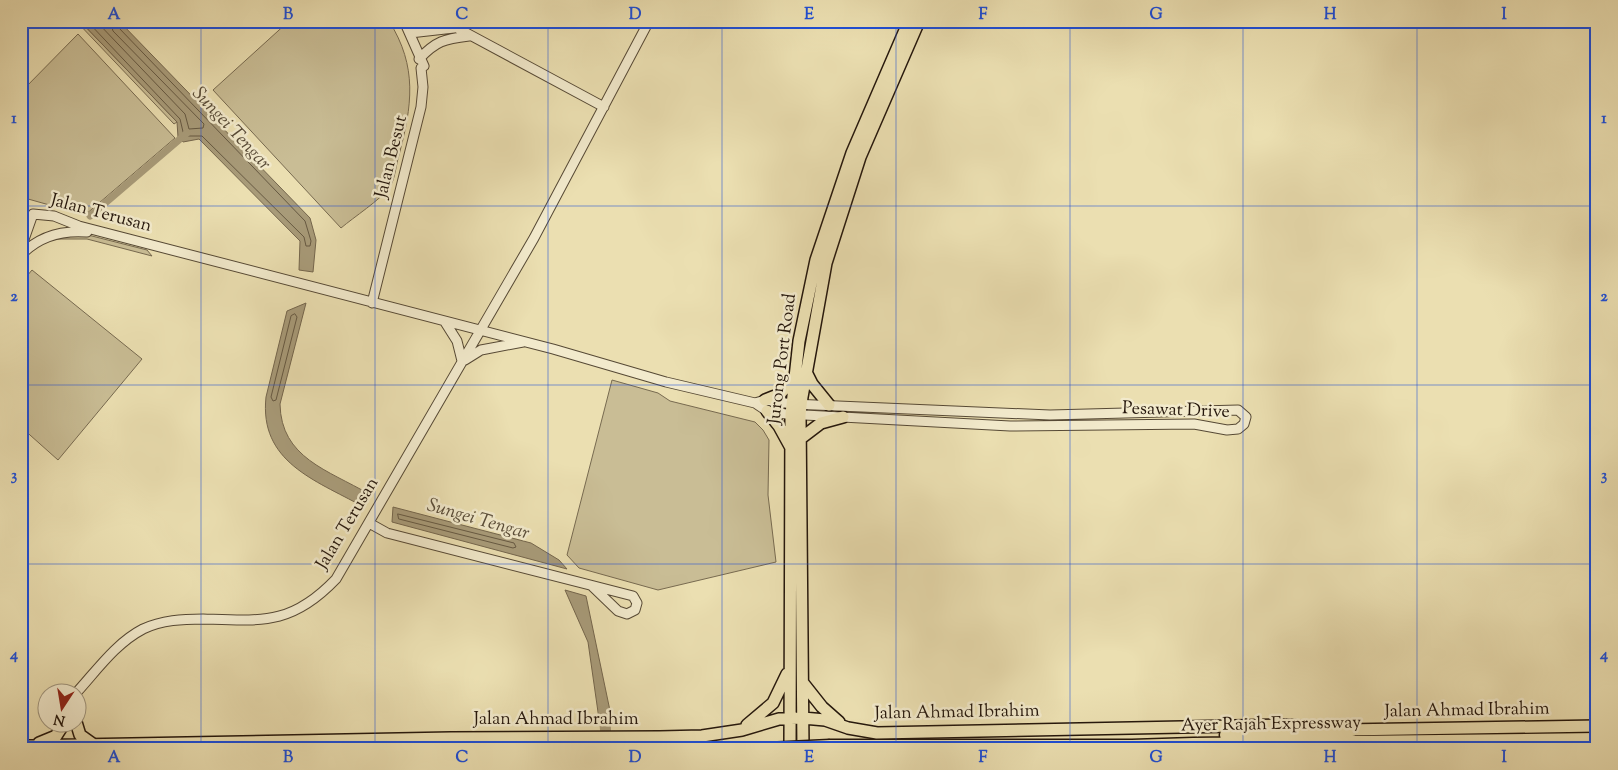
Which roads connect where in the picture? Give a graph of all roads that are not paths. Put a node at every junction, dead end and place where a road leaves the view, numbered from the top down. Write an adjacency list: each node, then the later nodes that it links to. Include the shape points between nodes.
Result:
1 (404, 21): 8 (street, Jalan Besut)
2 (444, 21): 6 (street)
3 (649, 21): 11 (street)
4 (908, 21): 21 (main road, Jurong Port Road, via 852,153 816,260)
5 (919, 21): 20 (main road, Jurong Port Road, via 860,157 826,263)
6 (455, 28): 7 (street); 8 (street)
7 (470, 36): 9 (street); 11 (street)
8 (412, 38): 9 (street, via 428,35); 10 (street, Jalan Besut)
9 (452, 38): 10 (street, via 432,46)
10 (419, 59): 15 (street, Jalan Besut, via 424,66 421,68 421,107)
11 (604, 108): 17 (street, via 534,238)
12 (105, 232): 13 (street, Jalan Terusan, via 54,216 33,214); 14 (street, via 56,234 41,240); 15 (street, Jalan Terusan)
13 (21, 248)
14 (21, 255)
15 (372, 303): 16 (street, Jalan Terusan)
16 (445, 322): 17 (street, Jalan Terusan); 19 (street, via 457,341)
17 (479, 330): 18 (street, Jalan Terusan); 19 (street, Jalan Terusan)
18 (525, 342): 19 (street, via 481,350); 22 (street, Jalan Terusan)
19 (462, 361): 28 (street, Jalan Terusan)
20 (806, 372): 23 (main road); 24 (main road, Jurong Port Road)
21 (794, 378): 22 (main road, via 780,394); 24 (main road, Jurong Port Road)
22 (762, 405): 24 (street, Jalan Terusan); 27 (main road, via 780,426)
23 (828, 405): 24 (street, Pesawat Drive); 25 (street, Pesawat Drive, via 1050,415 1238,410 1246,417 1238,429 1227,430 1194,424 1010,426)
24 (796, 409): 25 (street, Pesawat Drive); 26 (main road, Jurong Port Road); 27 (main road, Jurong Port Road)
25 (843, 417): 26 (main road, via 821,423)
26 (800, 439): 32 (main road, Jurong Port Road)
27 (791, 447): 30 (main road, Jurong Port Road)
28 (369, 523): 29 (street, via 388,533); 31 (street, Jalan Terusan, via 336,579 305,606 283,616 254,621 178,619 144,629 116,649)
29 (592, 586): 29 (street, via 633,596 637,603 635,610 627,614 618,611)
30 (789, 668): 34 (main road, Jurong Port Road); 37 (main road, via 773,703)
31 (87, 682)
32 (803, 683): 33 (main road, Jurong Port Road); 36 (main road, via 822,707)
33 (803, 718): 34 (main road, Jalan Ahmad Ibrahim); 36 (main road, Jalan Ahmad Ibrahim, via 825,720); 47 (main road, Jurong Port Road)
34 (790, 719): 37 (main road, Jalan Ahmad Ibrahim, via 765,722); 46 (main road, Jurong Port Road)
35 (1597, 726): 38 (main road, Jalan Ahmad Ibrahim)
36 (848, 728): 38 (main road, Jalan Ahmad Ibrahim, via 877,733 1284,725)
37 (742, 730): 43 (main road, Jalan Ahmad Ibrahim, via 702,736 623,738)
38 (1352, 730): 42 (highway, via 1217,736 1202,738)
39 (59, 732): 44 (main road, via 56,736)
40 (79, 732): 43 (main road)
41 (1597, 739): 42 (highway, Ayer Rajah Expressway)
42 (1192, 744): 45 (highway, Ayer Rajah Expressway, bridge)
43 (95, 745): 44 (main road, Jalan Ahmad Ibrahim)
44 (26, 746)
45 (766, 749)
46 (790, 749)
47 (803, 749)

